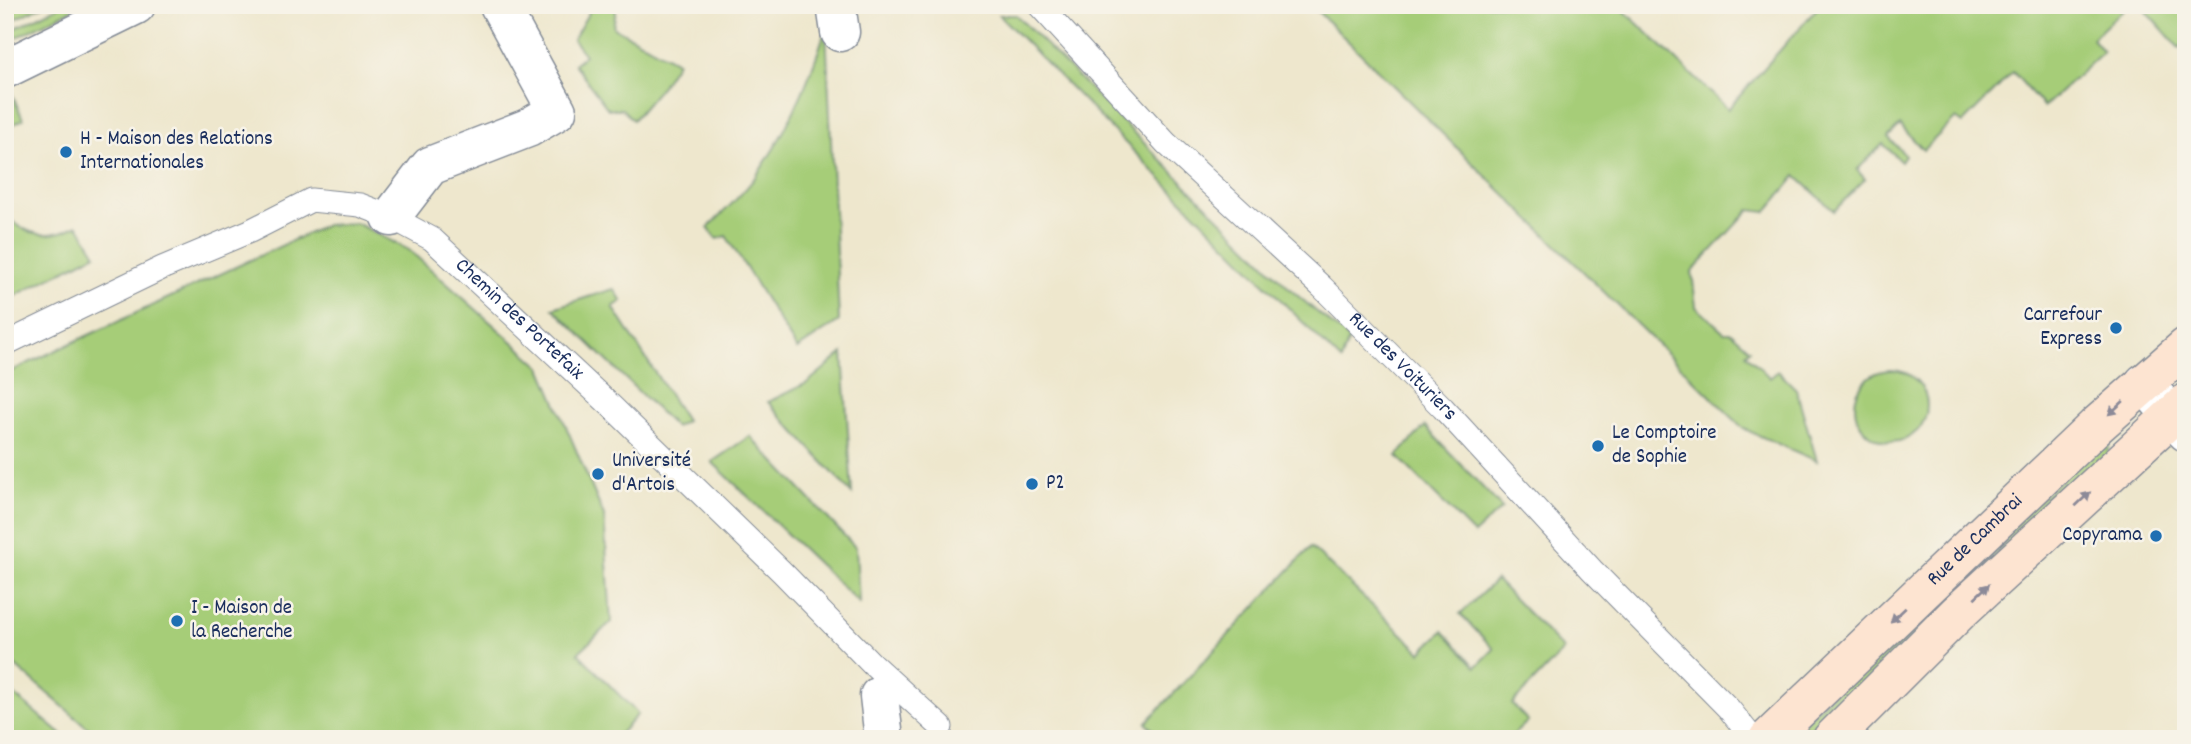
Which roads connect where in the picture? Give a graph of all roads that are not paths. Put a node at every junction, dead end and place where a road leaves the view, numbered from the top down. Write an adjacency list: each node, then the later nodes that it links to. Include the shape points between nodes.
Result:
1 (136, 5): 4 (street)
2 (499, 5): 5 (street, via 557,110 528,128 430,166)
3 (1039, 5): 13 (lane, Rue des Voituriers, via 1166,143 1434,398)
4 (5, 69)
5 (391, 217): 6 (lane, Chemin des Portefaix, via 360,205 311,200); 11 (lane, Chemin des Portefaix, via 432,239)
6 (5, 344)
7 (2186, 347): 8 (main road, Rue de Cambrai)
8 (2144, 383): 9 (street); 14 (main road, Rue de Cambrai, one-way to 14)
9 (2181, 417): 15 (main road, Rue de Cambrai, one-way to 9, via 1958,612)
10 (878, 696): 12 (street)
11 (941, 727)
12 (884, 739)
13 (1753, 739)
14 (1768, 739)
15 (1832, 739)

